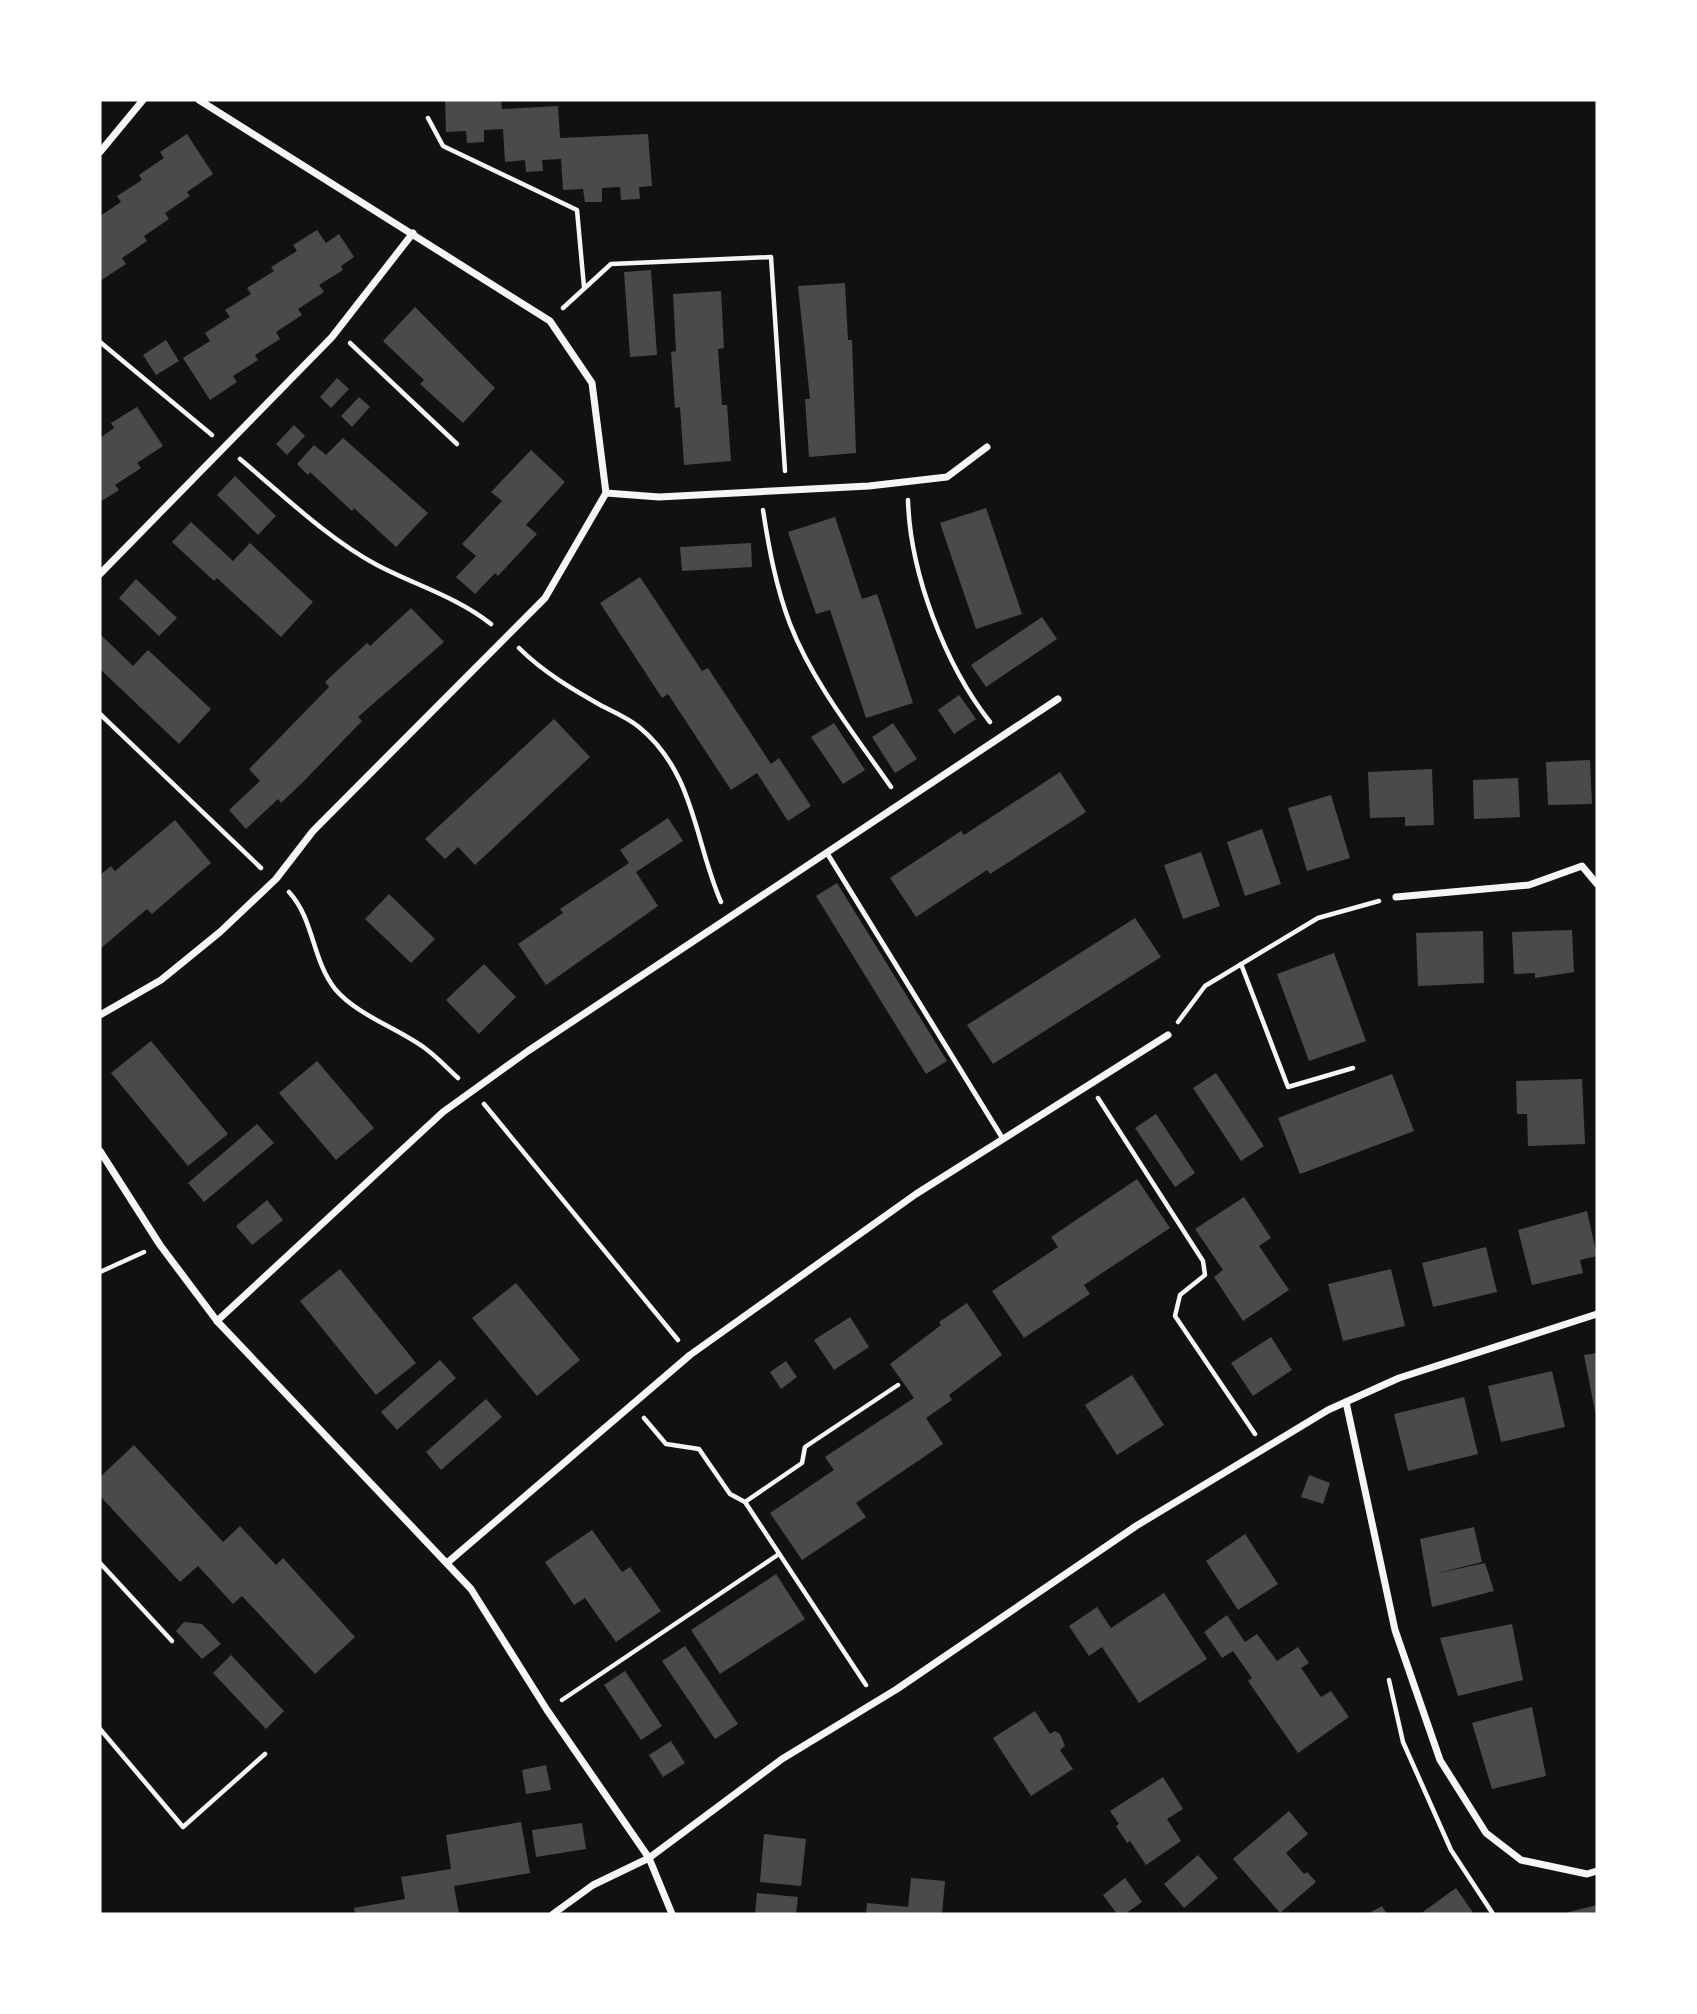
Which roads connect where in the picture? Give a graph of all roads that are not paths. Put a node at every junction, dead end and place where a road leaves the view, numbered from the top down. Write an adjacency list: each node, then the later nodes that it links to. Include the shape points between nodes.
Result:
1 (143, 100): 3 (street)
2 (199, 100): 4 (street)
3 (100, 152)
4 (413, 233): 6 (street, via 550,321 592,383); 7 (street, via 337,331)
5 (987, 447): 6 (street, via 947,477 908,482 659,497)
6 (606, 493): 12 (street, via 545,598 313,831 276,879 160,980)
7 (100, 573)
8 (1058, 699): 9 (street)
9 (827, 853): 14 (lane); 17 (street, via 443,1112)
10 (1597, 884): 11 (street, via 1583,866 1529,885)
11 (1396, 897)
12 (100, 1015)
13 (1168, 1035): 14 (street)
14 (1003, 1139): 19 (street, via 916,1194 690,1354)
15 (100, 1151): 17 (street, via 160,1245)
16 (1597, 1314): 18 (street, via 1399,1378)
17 (217, 1321): 19 (street)
18 (1346, 1402): 20 (street, via 1136,1525 877,1702 782,1759); 21 (street, via 1395,1630 1440,1760 1486,1833 1521,1860 1587,1874)
19 (447, 1563): 20 (street, via 471,1589)
20 (649, 1858): 22 (street, via 593,1885); 23 (street)
21 (1597, 1871)
22 (552, 1914)
23 (672, 1914)

